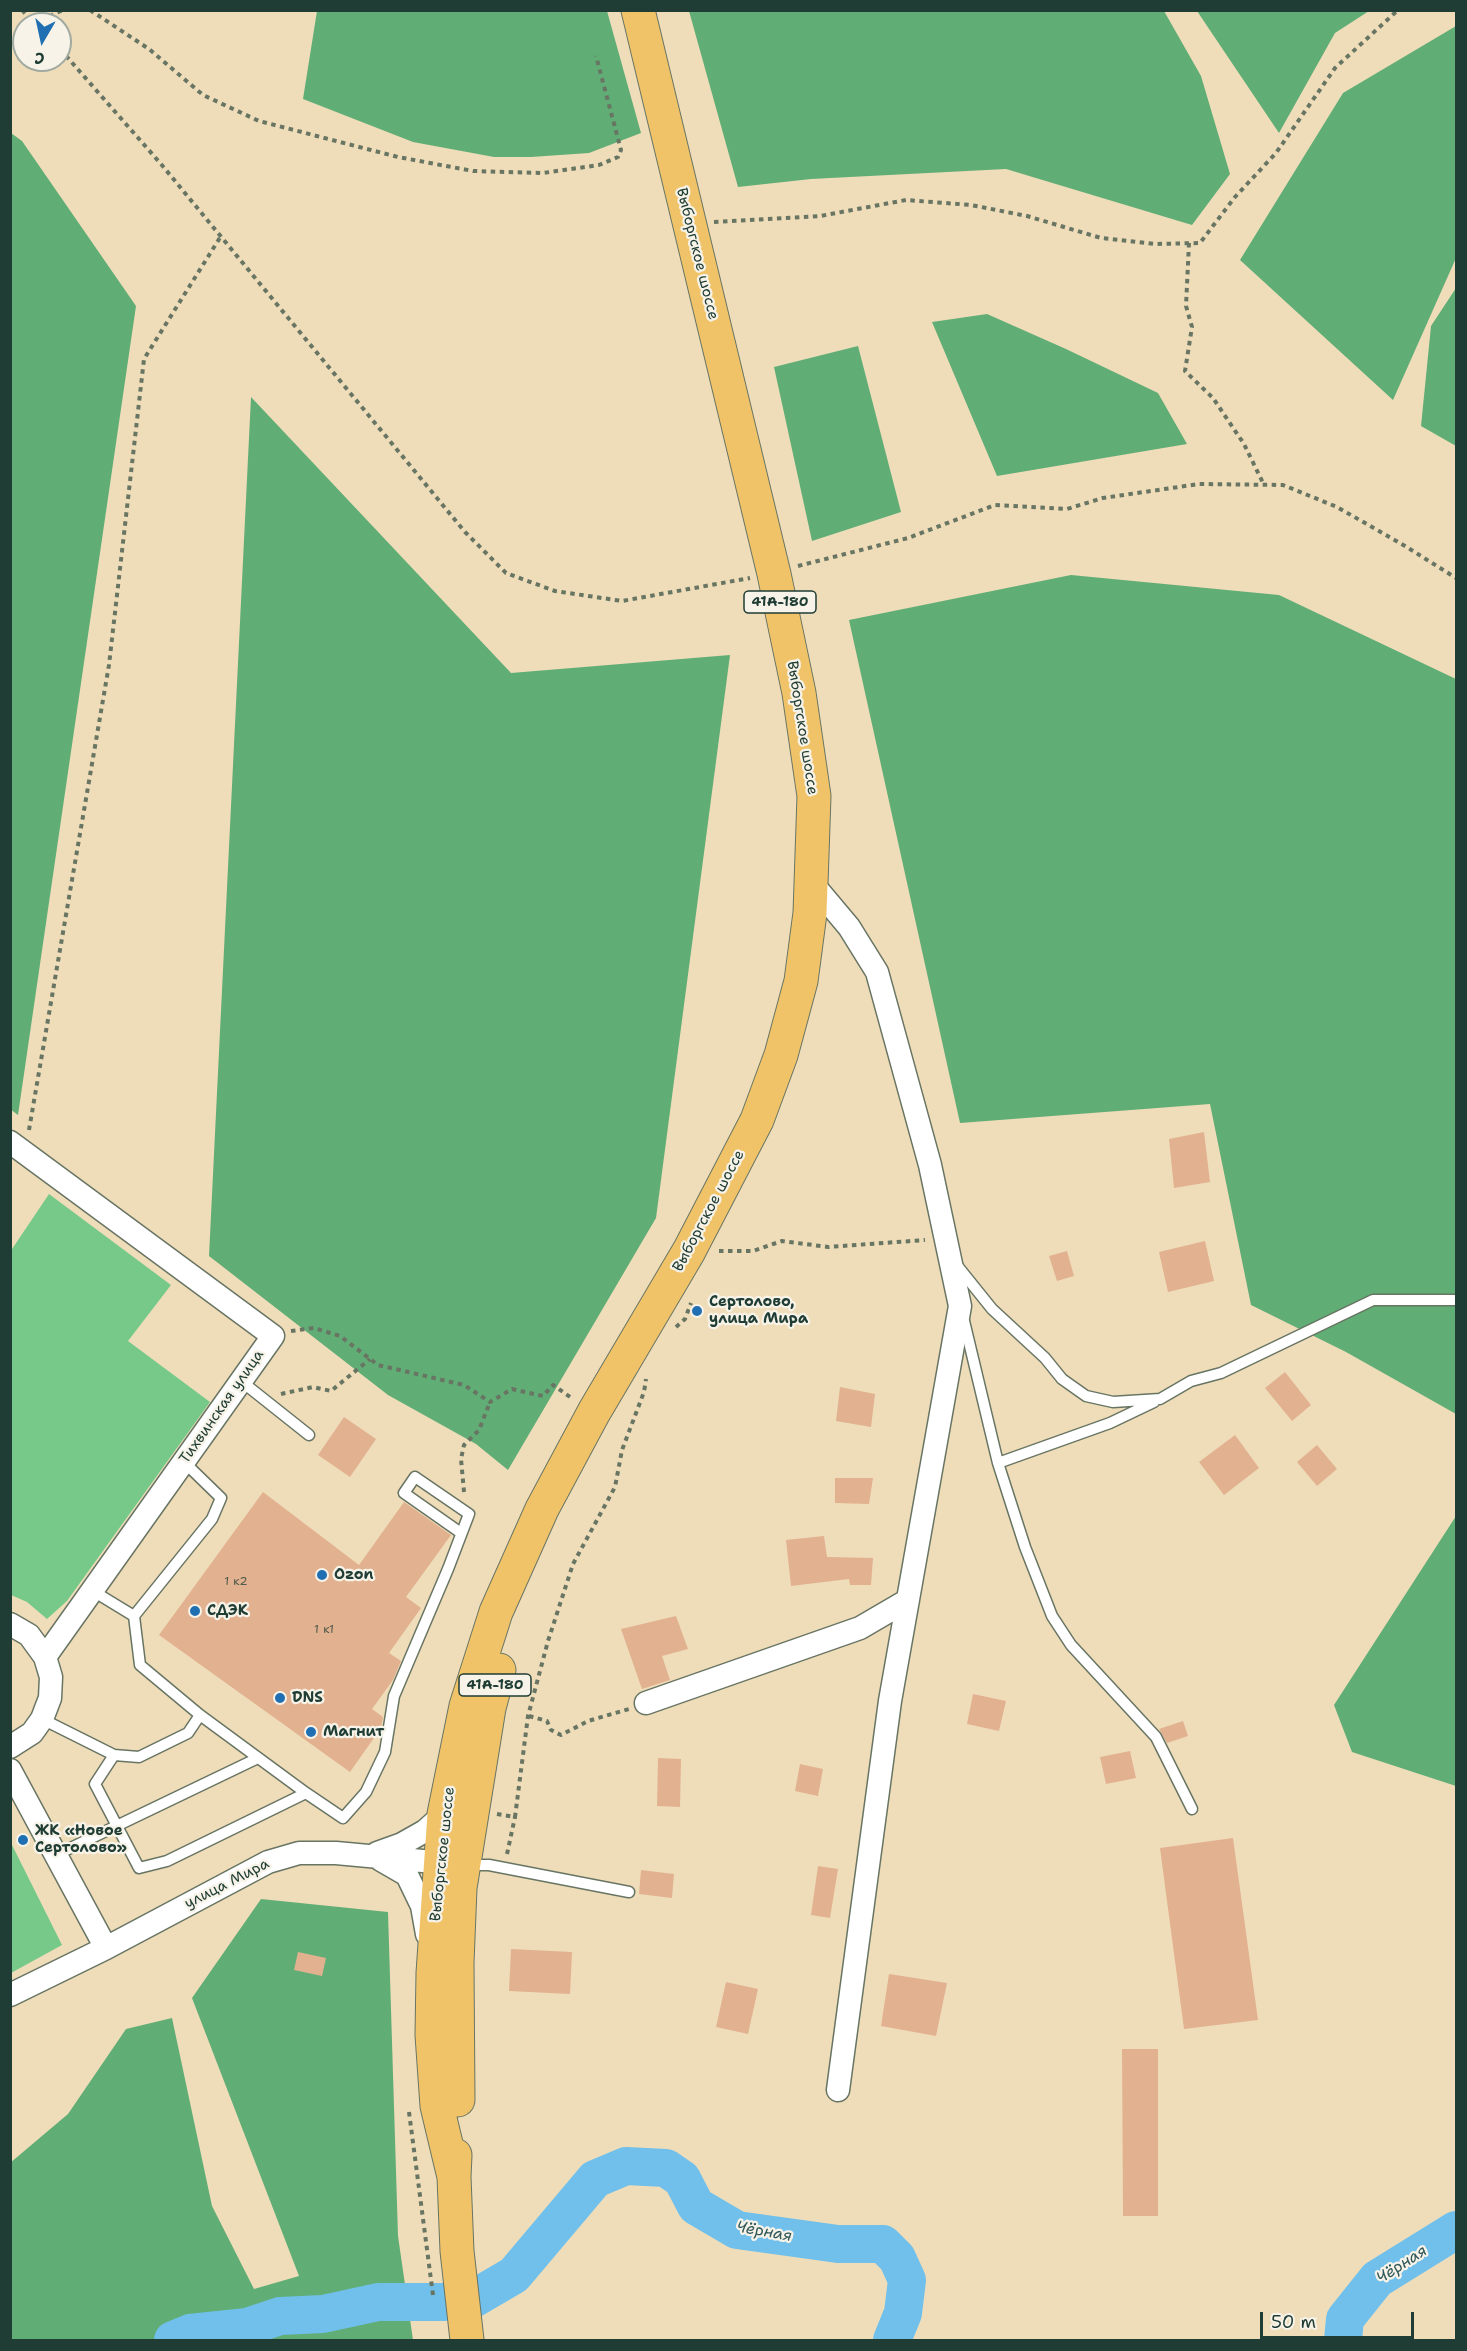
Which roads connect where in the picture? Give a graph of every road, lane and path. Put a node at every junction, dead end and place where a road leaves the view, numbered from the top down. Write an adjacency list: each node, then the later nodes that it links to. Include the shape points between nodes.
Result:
1 (90, 10): 4 (path, via 150,49 203,95 259,121 398,157 473,171 543,173 599,165 618,157 621,150)
2 (638, 10): 6 (main road, Выборгское шоссе / 41А-180)
3 (1398, 10): 8 (path, via 1335,68 1276,153 1200,243)
4 (596, 56)
5 (72, 63): 7 (path)
6 (690, 223): 8 (path, via 820,216 906,200 1016,213 1101,238); 10 (main road, Выборгское шоссе / 41А-180)
7 (221, 236): 10 (path, via 465,532 506,573 555,591 622,601); 13 (path, via 144,359 109,665)
8 (1189, 243): 9 (path, via 1186,306 1192,327 1185,371 1213,398 1244,444)
9 (1264, 485): 10 (path, via 1199,484 1103,498 1067,509 995,505 908,538); 11 (path, via 1283,485 1337,507)
10 (774, 574): 12 (main road, Выборгское шоссе / 41А-180, via 800,693 814,796)
11 (1456, 578)
12 (812, 883): 15 (street, via 849,927 877,972 930,1165); 31 (main road, Выборгское шоссе / 41А-180, via 801,981 782,1055 757,1120 689,1251)
13 (19, 1141): 20 (street, Тихвинская улица)
14 (718, 1251): 15 (path, via 753,1251 782,1241 828,1247 923,1239 940,1246)
15 (950, 1257): 18 (street); 25 (lane, via 992,1309 1062,1378 1086,1396 1113,1402)
16 (693, 1298): 19 (path, via 685,1319)
17 (1456, 1299): 25 (lane, via 1374,1300 1221,1373 1191,1381)
18 (960, 1306): 30 (lane); 35 (street)
19 (672, 1332)
20 (273, 1336): 21 (path, via 314,1328 339,1336); 23 (street, Тихвинская улица)
21 (370, 1359): 24 (path, via 331,1391 313,1387); 27 (path, via 378,1365 464,1385)
22 (647, 1372): 41 (path, via 645,1392 622,1450 615,1487 573,1564)
23 (241, 1381): 24 (lane); 29 (street, Тихвинская улица)
24 (260, 1396): 28 (lane)
25 (1160, 1399): 30 (lane, via 1110,1424)
26 (574, 1400): 27 (path, via 553,1385 543,1396 512,1389)
27 (490, 1402): 32 (path, via 480,1430 464,1445)
28 (309, 1436)
29 (184, 1462): 34 (street, Тихвинская улица); 36 (lane, via 221,1498 212,1519)
30 (998, 1463): 48 (lane, via 1052,1616 1071,1645 1156,1737)
31 (542, 1509): 50 (main road, Выборгское шоссе / 41А-180, via 496,1612 466,1706); 55 (main road, Выборгское шоссе / 41А-180)
32 (468, 1514): 33 (lane); 33 (lane, via 415,1477 404,1493)
33 (461, 1533): 47 (lane, via 394,1696 385,1752 366,1792 343,1818)
34 (93, 1591): 36 (lane); 38 (street, Тихвинская улица)
35 (908, 1600): 39 (street, via 860,1628); 61 (street, via 890,1701)
36 (134, 1616): 40 (lane, via 140,1665)
37 (10, 1624): 38 (street, via 29,1635)
38 (45, 1657): 42 (street, via 51,1677 50,1698)
39 (646, 1703): 41 (path, via 588,1721 561,1735 551,1730 547,1721)
40 (200, 1715): 44 (lane, via 188,1733 140,1757); 45 (lane)
41 (528, 1716): 51 (path)
42 (42, 1719): 43 (street, via 32,1733); 44 (lane)
43 (10, 1747)
44 (114, 1755): 52 (lane, via 94,1784)
45 (258, 1758): 47 (lane); 52 (lane)
46 (10, 1770): 53 (street)
47 (306, 1793): 52 (lane, via 167,1861 139,1868)
48 (1192, 1809)
49 (488, 1812): 51 (path)
50 (444, 1814): 54 (street, via 402,1844); 55 (main road, Выборгское шоссе / 41А-180)
51 (515, 1817): 56 (path, via 507,1853)
52 (117, 1827): 53 (lane)
53 (56, 1855): 58 (street)
54 (372, 1855): 55 (street, улица Мира); 58 (street, улица Мира, via 299,1853 268,1862); 59 (street, via 407,1875 422,1906)
55 (451, 1864): 56 (lane); 59 (main road, Выборгское шоссе / 41А-180); 62 (main road, Выборгское шоссе / 41А-180, via 457,1963 458,2108)
56 (508, 1868): 57 (lane)
57 (629, 1892)
58 (106, 1948): 60 (street, улица Мира)
59 (433, 1973): 62 (main road, Выборгское шоссе / 41А-180, via 437,2106)
60 (10, 1995)
61 (838, 2090)
62 (454, 2176): 63 (main road, Выборгское шоссе / 41А-180)
63 (466, 2334)

